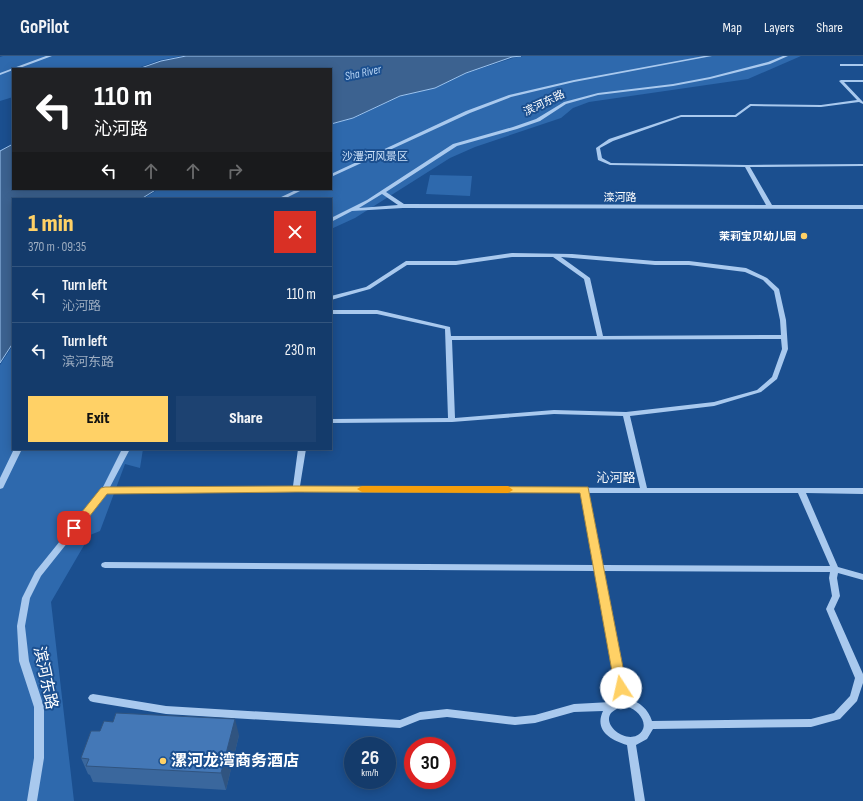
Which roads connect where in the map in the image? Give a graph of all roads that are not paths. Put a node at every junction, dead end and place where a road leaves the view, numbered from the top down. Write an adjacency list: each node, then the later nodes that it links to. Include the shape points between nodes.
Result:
1 (50, 56): 6 (street)
2 (710, 56): 13 (street, via 574,81 510,96 468,112)
3 (786, 56): 15 (street, 滨河东路, via 710,78 580,98 538,120 455,145)
4 (841, 65): 5 (street)
5 (863, 65)
6 (16, 68)
7 (12, 69): 8 (street)
8 (0, 74)
9 (863, 81): 10 (street, via 841,81)
10 (862, 103): 11 (street, via 821,106 750,105 736,116 681,116 611,140 598,148 600,159 610,164)
11 (747, 166): 12 (street); 18 (street)
12 (863, 166)
13 (332, 176)
14 (300, 190): 16 (street)
15 (382, 192): 17 (street); 20 (street, 滨河东路)
16 (282, 198)
17 (403, 206): 18 (street, 滦河路); 20 (street, 滦河路)
18 (770, 207): 19 (street, 滦河路)
19 (860, 207): 21 (street)
20 (350, 211): 22 (street, 滨河东路)
21 (863, 215)
22 (332, 220)
23 (556, 256): 24 (street, via 512,255 456,263 406,264 368,288); 26 (street, via 587,278); 27 (street, via 689,263 746,270 765,279 777,290 784,320)
24 (332, 298)
25 (332, 312): 28 (street, via 377,312 448,328)
26 (600, 337): 27 (street); 28 (street)
27 (784, 337): 29 (street, via 785,349 775,378 759,391 714,404)
28 (448, 338): 30 (street)
29 (626, 414): 30 (street, via 554,412); 39 (street)
30 (452, 420): 31 (street)
31 (332, 421)
32 (18, 450): 35 (street)
33 (125, 450): 37 (street, 滨河东路)
34 (302, 450): 36 (street)
35 (0, 486)
36 (296, 489): 37 (street, 沁河路); 38 (street, 沁河路)
37 (105, 490): 51 (street, 滨河东路, via 38,574 26,598 21,626 24,661 39,707 38,758)
38 (585, 490): 39 (street, 沁河路); 43 (street)
39 (644, 490): 40 (street, 沁河路)
40 (801, 491): 41 (street, 沁河路); 44 (street)
41 (863, 491)
42 (105, 565): 43 (street)
43 (599, 568): 44 (street); 47 (street)
44 (835, 569): 45 (street); 49 (street, via 833,578 836,596 830,609 860,678 854,698 837,716 811,723)
45 (863, 577)
46 (93, 698): 48 (street, via 166,710 400,724 420,716 447,713 515,721 535,719 574,708)
47 (624, 703): 48 (street); 49 (street, via 644,712)
48 (611, 706): 50 (street, via 604,715 606,728 616,738)
49 (649, 725): 50 (street, via 644,736)
50 (631, 741): 52 (street)
51 (32, 801)
52 (640, 801)

